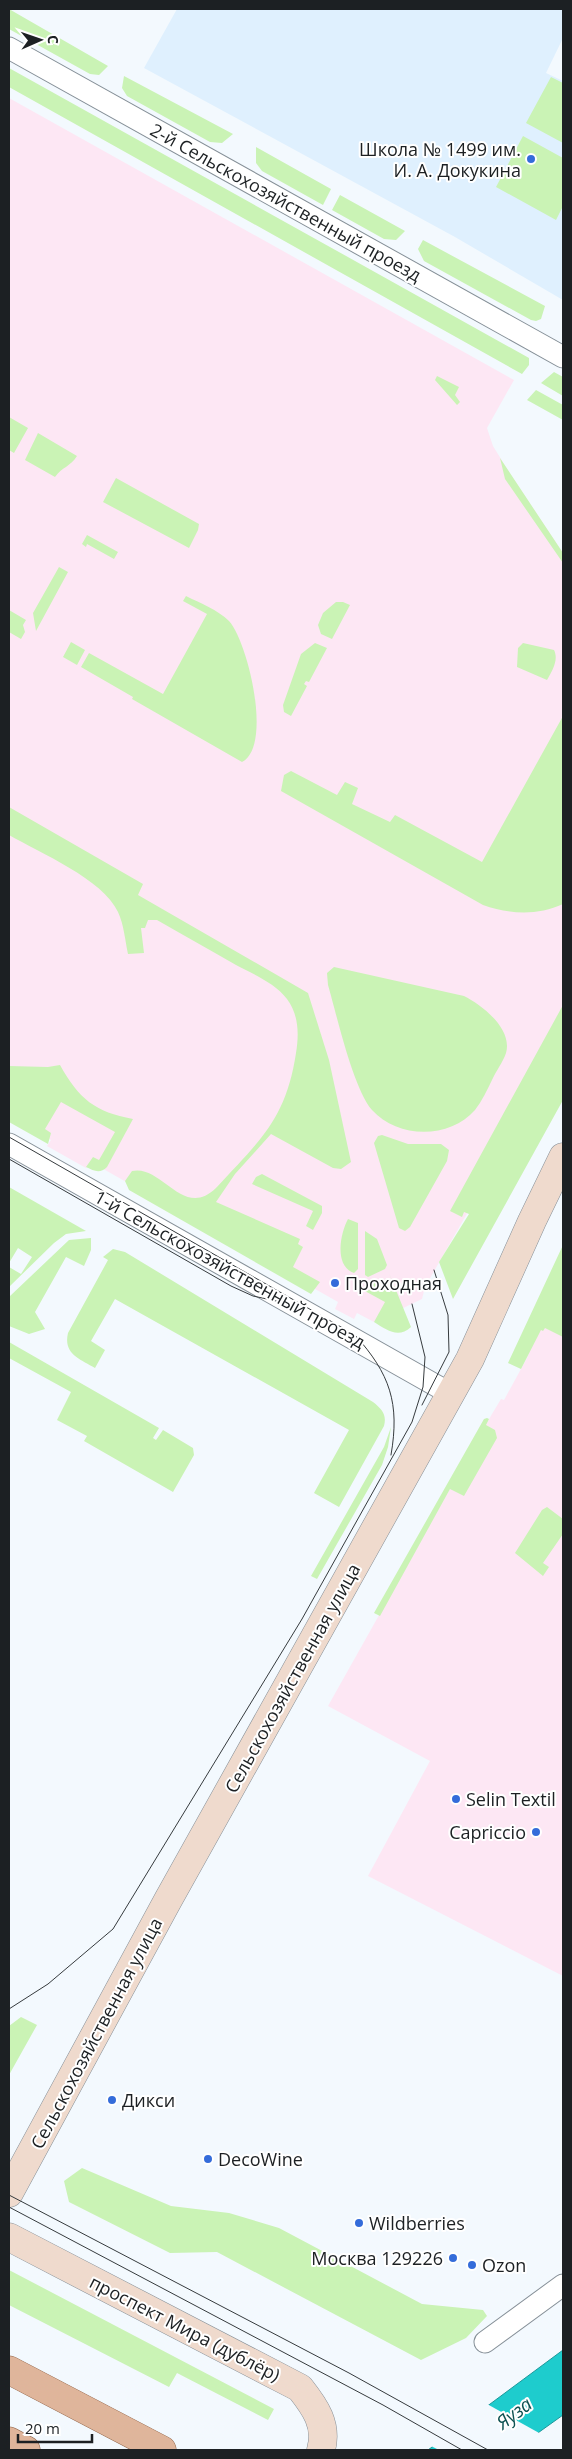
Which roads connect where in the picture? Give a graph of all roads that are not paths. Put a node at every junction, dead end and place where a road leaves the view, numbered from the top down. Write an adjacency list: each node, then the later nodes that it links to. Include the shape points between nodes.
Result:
1 (9, 48): 2 (street, 2-й Сельскохозяйственный проезд)
2 (563, 357)
3 (9, 1144): 5 (street, 1-й Сельскохозяйственный проезд)
4 (563, 1157): 5 (main road, Сельскохозяйственная улица)
5 (451, 1394): 6 (main road, Сельскохозяйственная улица)
6 (9, 2193)
7 (9, 2237): 12 (main road, проспект Мира (дублёр), via 300,2388 315,2406 322,2424)
8 (563, 2285): 9 (street)
9 (485, 2342)
10 (9, 2370): 11 (main road)
11 (162, 2450)
12 (321, 2450)

